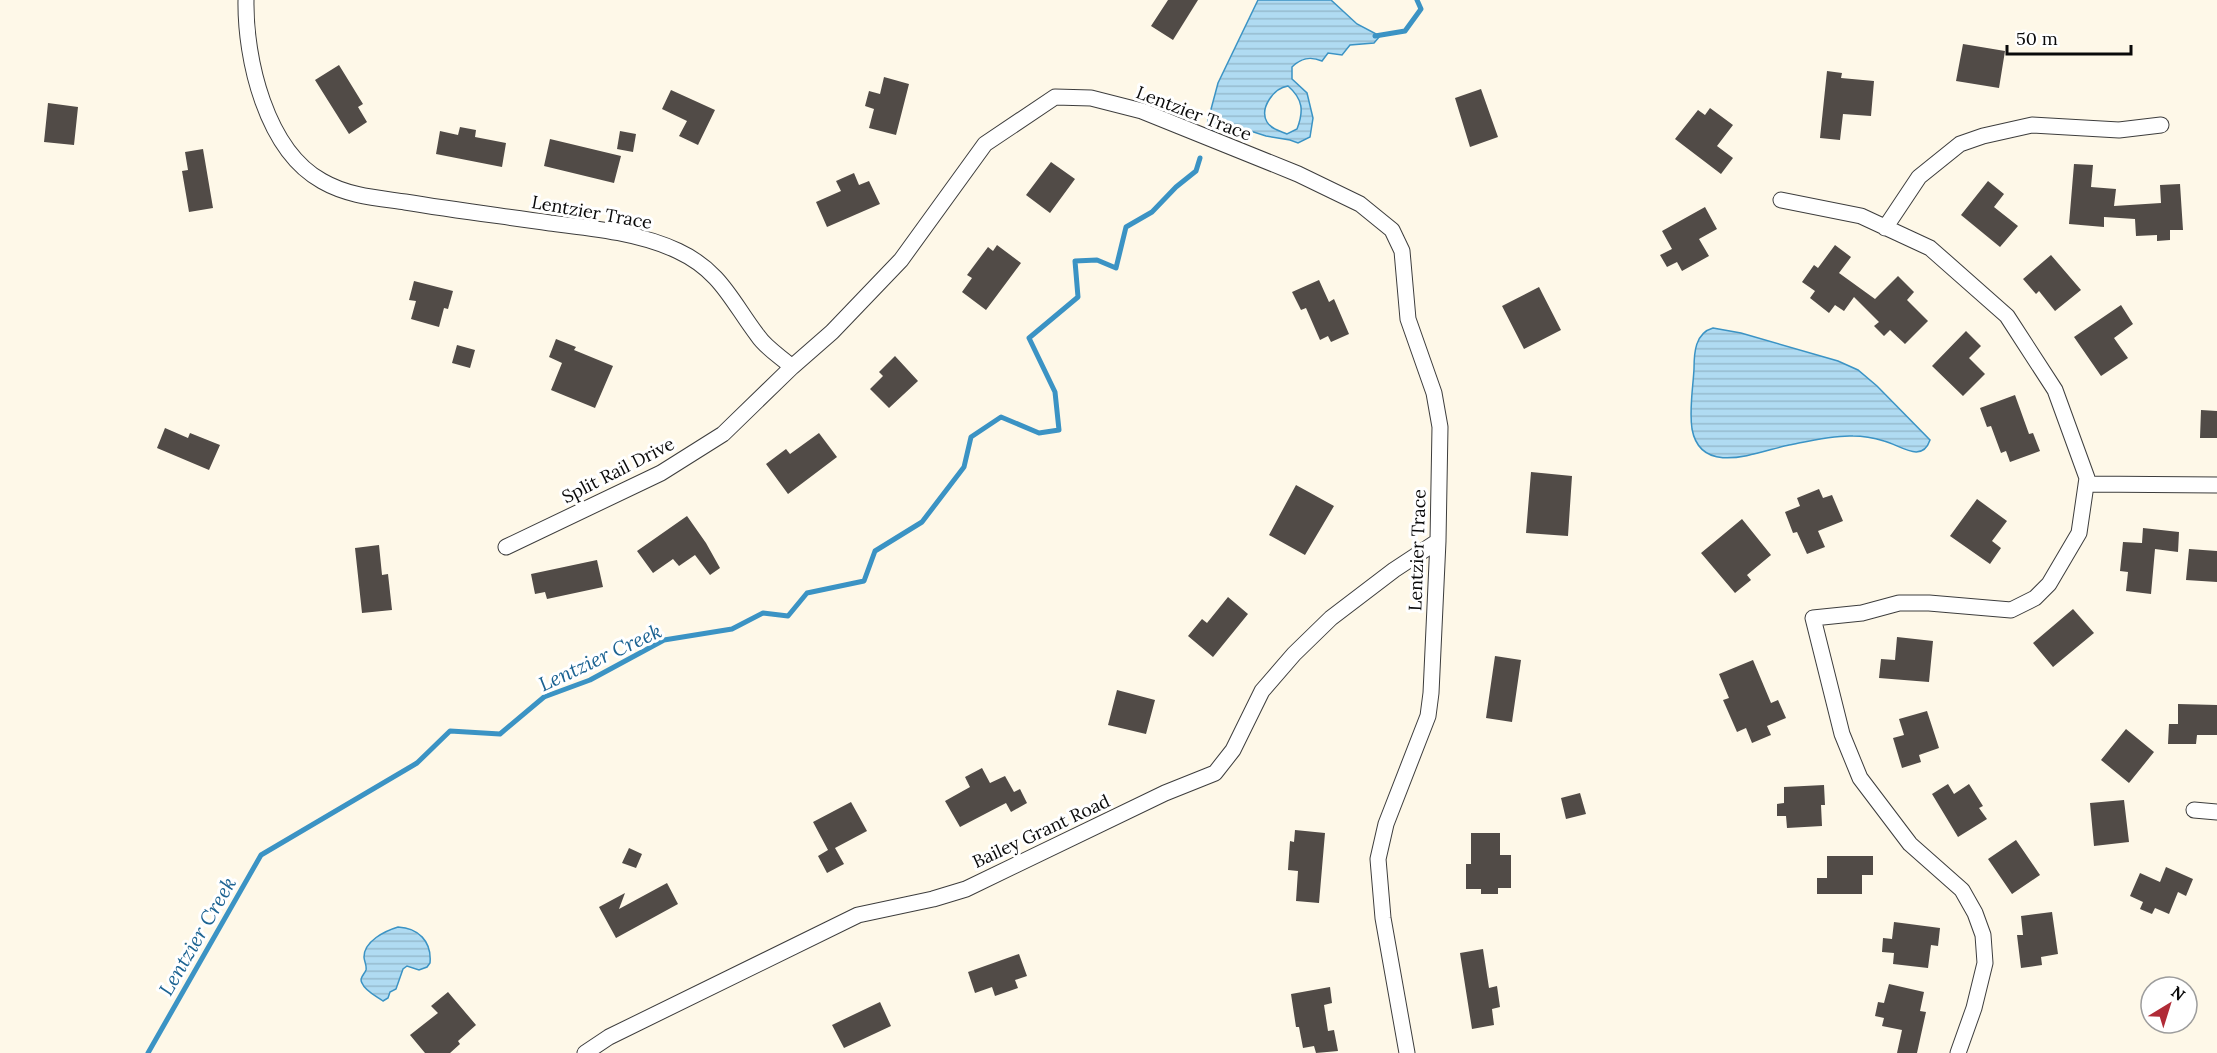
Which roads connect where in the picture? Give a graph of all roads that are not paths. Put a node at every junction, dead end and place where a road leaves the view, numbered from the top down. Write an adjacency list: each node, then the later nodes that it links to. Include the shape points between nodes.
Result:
1 (246, 0): 5 (street, Lentzier Trace, via 249,46 270,120 302,167 322,182 349,193 592,228 679,251 707,269 729,292 759,338)
2 (2161, 125): 4 (street, via 2119,130 2032,124 1960,144 1919,177)
3 (1781, 200): 4 (street, via 1861,216)
4 (1885, 228): 6 (street, via 1930,248 2007,316 2055,390)
5 (792, 367): 8 (street, Lentzier Trace, via 832,332 901,260 985,144 1055,97 1091,98 1143,111 1298,174 1360,204 1392,230 1402,251 1408,319 1434,393 1440,427); 9 (street, Split Rail Drive, via 723,434 661,473)
6 (2086, 484): 7 (street); 14 (street, via 2079,533 2049,584 2036,598 2011,610 1899,603 1862,614 1813,618 1842,734 1860,777 1910,844 1962,890 1983,935 1984,963)
7 (2217, 485)
8 (1438, 541): 12 (street, Bailey Grant Road, via 1331,618 1293,654 1262,691 1233,750 1215,773 966,889 858,915 609,1037); 13 (street, Lentzier Trace, via 1428,716 1386,824 1378,859 1383,918)
9 (506, 547)
10 (2194, 810): 11 (street)
11 (2217, 812)
12 (585, 1053)
13 (1407, 1053)
14 (1958, 1053)

